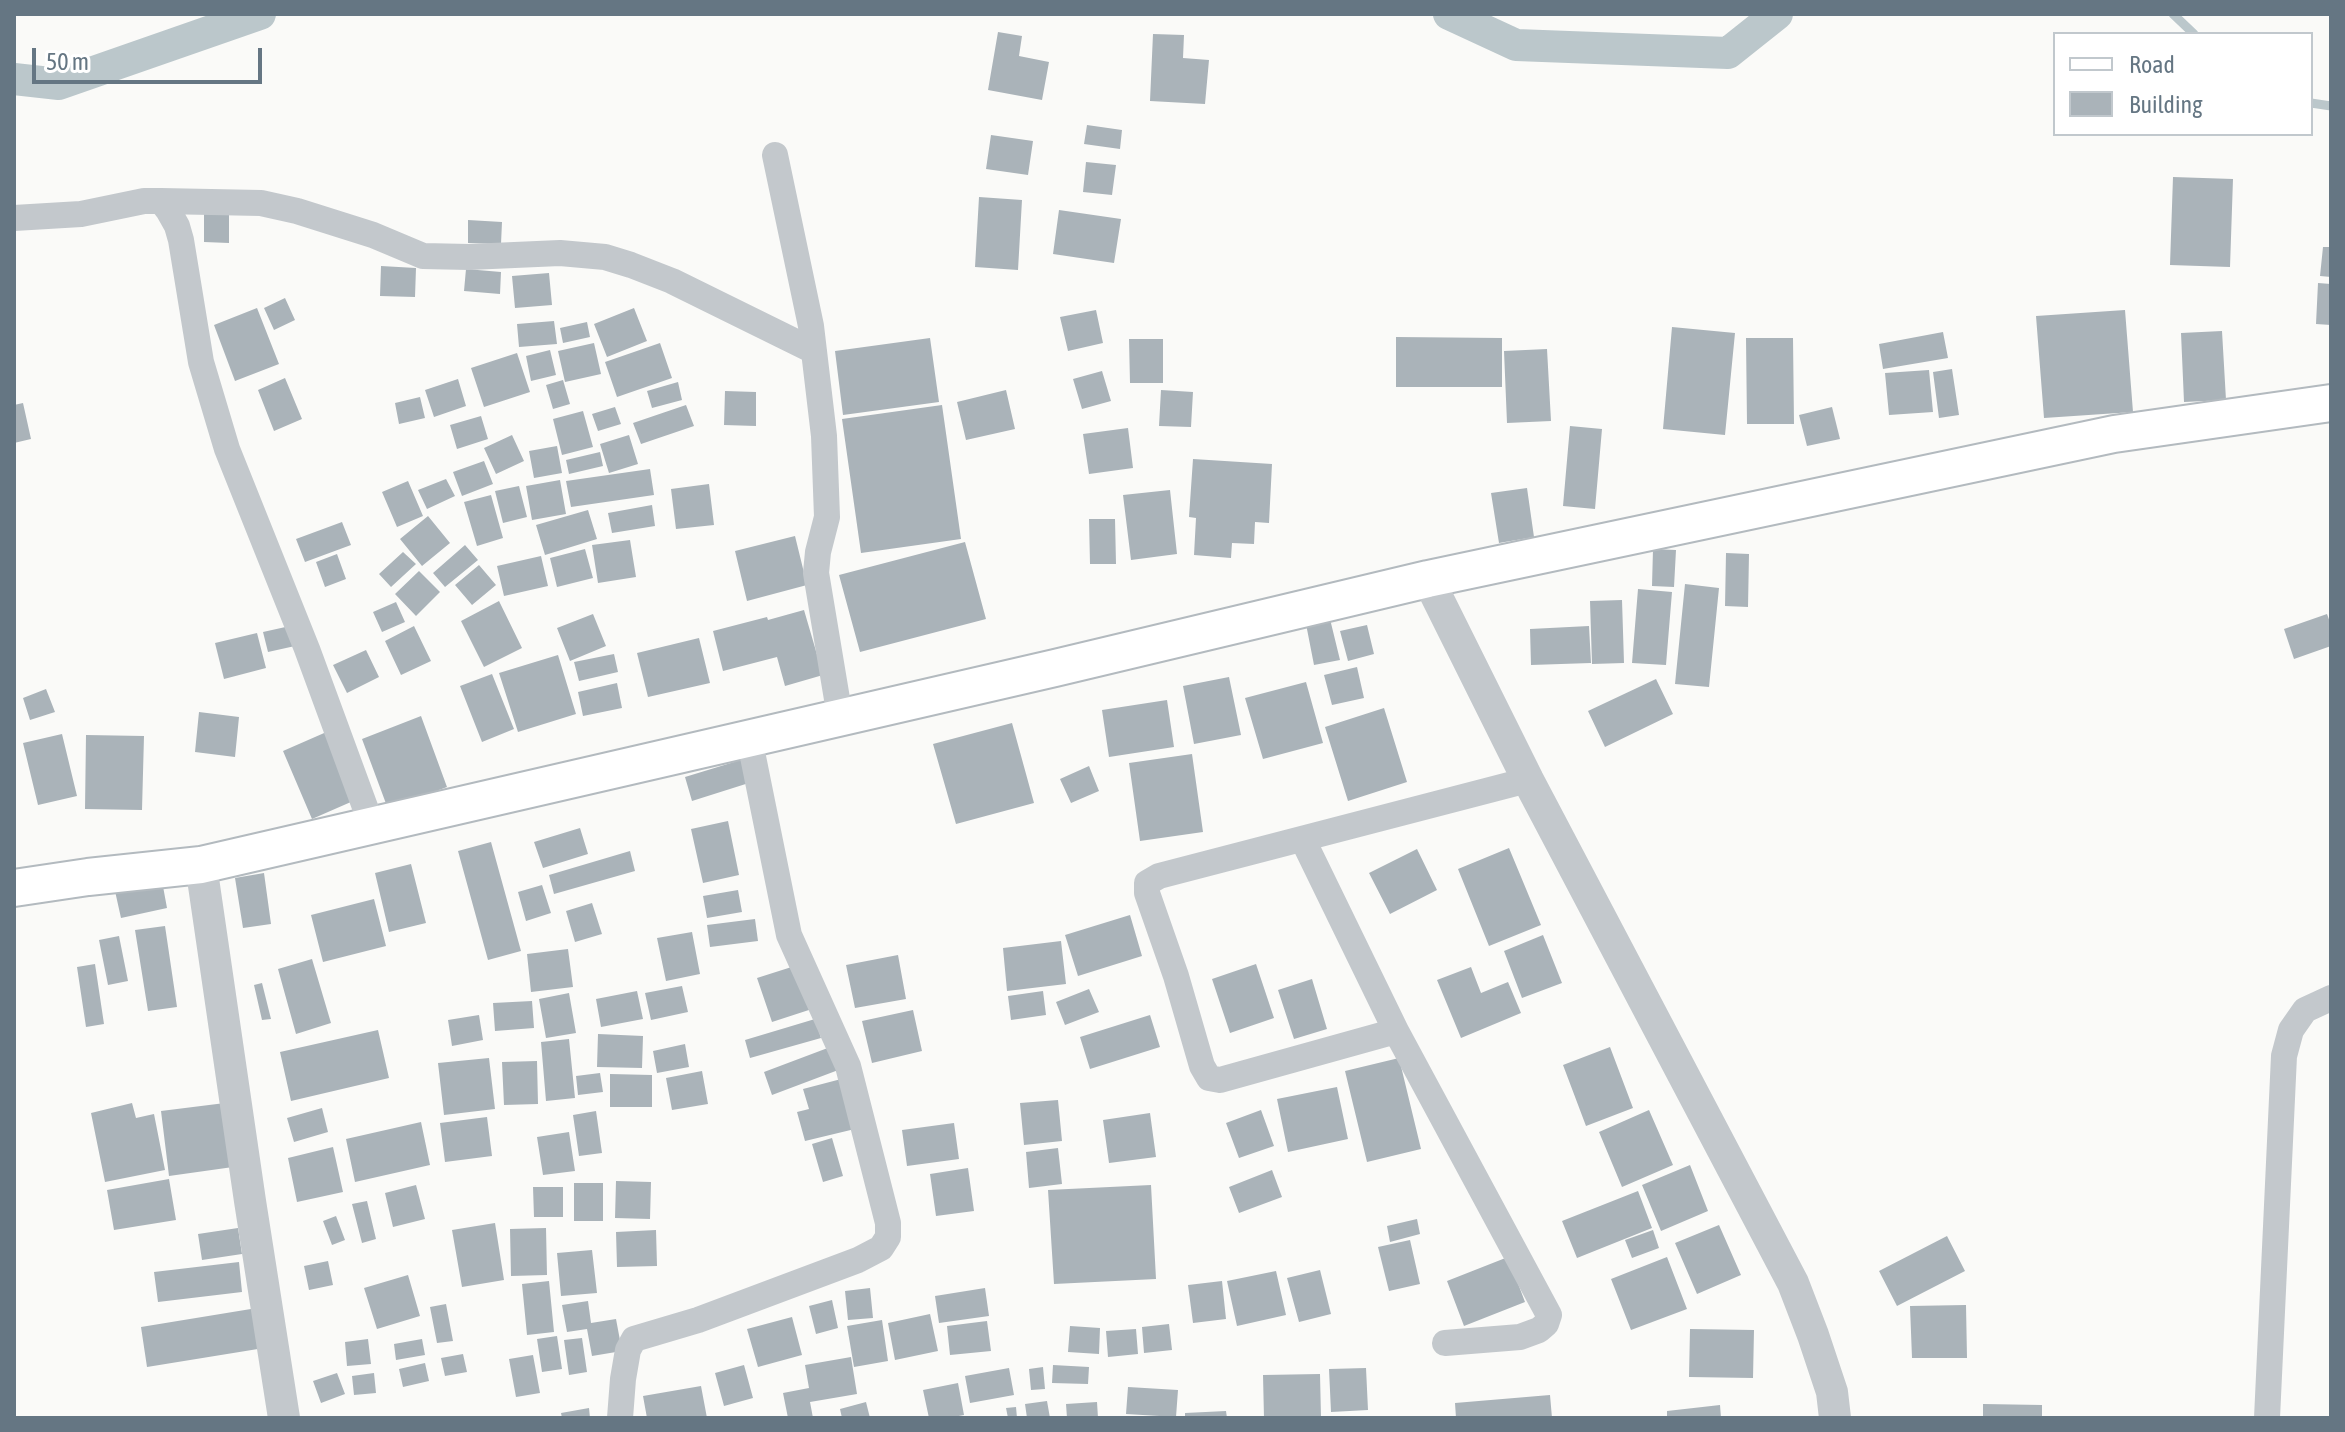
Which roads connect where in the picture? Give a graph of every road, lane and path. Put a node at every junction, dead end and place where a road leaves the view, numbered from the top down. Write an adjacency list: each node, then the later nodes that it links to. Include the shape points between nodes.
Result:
1 (775, 155): 4 (street)
2 (161, 201): 3 (street); 4 (street, via 261,203 373,235 423,256 605,257 672,281); 10 (street, via 177,226 201,362 227,449)
3 (14, 218)
4 (814, 351): 7 (street, via 827,508 816,573)
5 (2331, 403): 6 (main road, via 2114,434)
6 (1428, 579): 7 (main road); 9 (street)
7 (840, 717): 8 (main road)
8 (749, 737): 10 (main road); 18 (street, via 787,927 848,1066 888,1237 881,1248 858,1260 634,1339)
9 (1528, 780): 11 (street); 19 (street, via 1793,1283 1832,1392)
10 (372, 826): 12 (main road)
11 (1303, 840): 15 (street); 15 (street, via 1147,883 1206,1075 1220,1080)
12 (201, 865): 13 (main road); 17 (street)
13 (14, 888)
14 (2331, 998): 20 (street, via 2305,1010 2291,1030 2284,1056)
15 (1396, 1031): 16 (street, via 1549,1315 1539,1330 1520,1337)
16 (1445, 1343)
17 (284, 1418)
18 (620, 1418)
19 (1835, 1418)
20 (2267, 1418)

